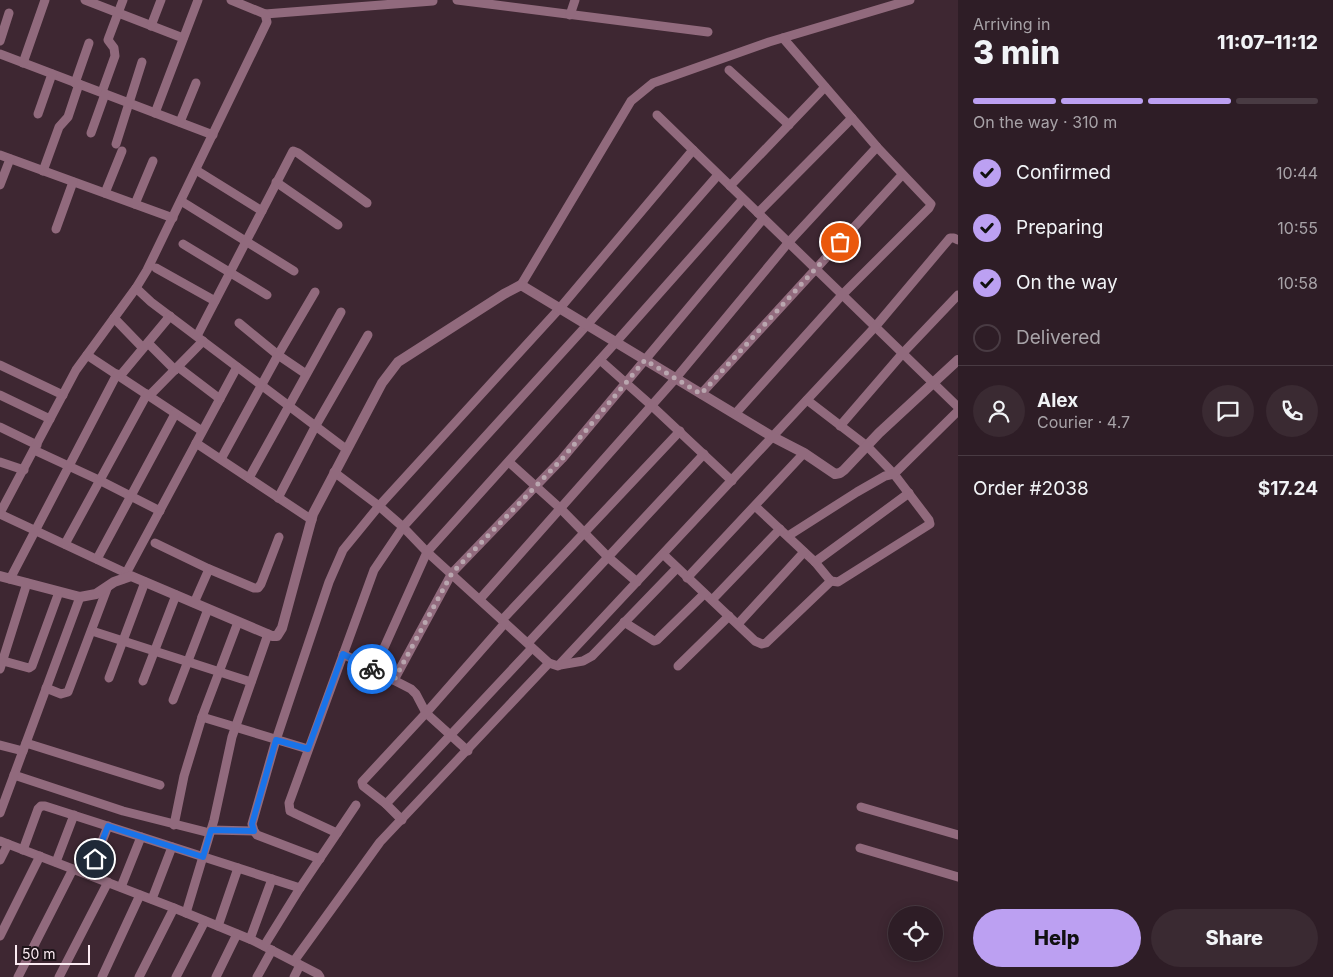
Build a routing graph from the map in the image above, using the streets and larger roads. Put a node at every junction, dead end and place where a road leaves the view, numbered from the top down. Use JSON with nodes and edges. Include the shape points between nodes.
{"nodes":[{"id":1,"x":45,"y":0,"type":"edge"},
{"id":2,"x":84,"y":0,"type":"edge"},
{"id":3,"x":123,"y":0,"type":"edge"},
{"id":4,"x":161,"y":0,"type":"edge"},
{"id":5,"x":198,"y":0,"type":"edge"},
{"id":6,"x":231,"y":0,"type":"edge"},
{"id":7,"x":457,"y":0,"type":"edge"},
{"id":8,"x":575,"y":0,"type":"edge"},
{"id":9,"x":910,"y":0,"type":"edge"},
{"id":10,"x":433,"y":1,"type":"edge"},
{"id":11,"x":366,"y":3,"type":"edge"},
{"id":12,"x":496,"y":3,"type":"edge"},
{"id":13,"x":9,"y":13,"type":"dead end"},
{"id":14,"x":118,"y":13,"type":"junction"},
{"id":15,"x":264,"y":14,"type":"junction"},
{"id":16,"x":570,"y":15,"type":"junction"},
{"id":17,"x":150,"y":26,"type":"junction"},
{"id":18,"x":708,"y":32,"type":"dead end"},
{"id":19,"x":183,"y":38,"type":"junction"},
{"id":20,"x":783,"y":38,"type":"junction"},
{"id":21,"x":0,"y":41,"type":"edge"},
{"id":22,"x":90,"y":43,"type":"dead end"},
{"id":23,"x":0,"y":54,"type":"edge"},
{"id":24,"x":142,"y":62,"type":"dead end"},
{"id":25,"x":23,"y":63,"type":"junction"},
{"id":26,"x":729,"y":70,"type":"dead end"},
{"id":27,"x":52,"y":74,"type":"junction"},
{"id":28,"x":77,"y":83,"type":"junction"},
{"id":29,"x":196,"y":83,"type":"dead end"},
{"id":30,"x":825,"y":87,"type":"junction"},
{"id":31,"x":103,"y":93,"type":"junction"},
{"id":32,"x":130,"y":103,"type":"junction"},
{"id":33,"x":155,"y":113,"type":"junction"},
{"id":34,"x":38,"y":114,"type":"dead end"},
{"id":35,"x":657,"y":115,"type":"dead end"},
{"id":36,"x":852,"y":118,"type":"junction"},
{"id":37,"x":180,"y":122,"type":"junction"},
{"id":38,"x":788,"y":125,"type":"junction"},
{"id":39,"x":92,"y":133,"type":"dead end"},
{"id":40,"x":213,"y":135,"type":"junction"},
{"id":41,"x":877,"y":147,"type":"junction"},
{"id":42,"x":693,"y":150,"type":"junction"},
{"id":43,"x":0,"y":155,"type":"edge"},
{"id":44,"x":10,"y":159,"type":"junction"},
{"id":45,"x":153,"y":161,"type":"dead end"},
{"id":46,"x":196,"y":170,"type":"junction"},
{"id":47,"x":43,"y":171,"type":"junction"},
{"id":48,"x":718,"y":175,"type":"junction"},
{"id":49,"x":902,"y":175,"type":"junction"},
{"id":50,"x":73,"y":182,"type":"junction"},
{"id":51,"x":276,"y":182,"type":"junction"},
{"id":52,"x":0,"y":185,"type":"edge"},
{"id":53,"x":730,"y":186,"type":"junction"},
{"id":54,"x":105,"y":193,"type":"junction"},
{"id":55,"x":743,"y":199,"type":"junction"},
{"id":56,"x":181,"y":201,"type":"junction"},
{"id":57,"x":135,"y":204,"type":"junction"},
{"id":58,"x":367,"y":204,"type":"dead end"},
{"id":59,"x":262,"y":211,"type":"junction"},
{"id":60,"x":761,"y":216,"type":"junction"},
{"id":61,"x":173,"y":218,"type":"junction"},
{"id":62,"x":338,"y":225,"type":"dead end"},
{"id":63,"x":56,"y":229,"type":"dead end"},
{"id":64,"x":958,"y":240,"type":"edge"},
{"id":65,"x":246,"y":241,"type":"junction"},
{"id":66,"x":788,"y":243,"type":"junction"},
{"id":67,"x":183,"y":244,"type":"dead end"},
{"id":68,"x":156,"y":268,"type":"dead end"},
{"id":69,"x":815,"y":269,"type":"junction"},
{"id":70,"x":294,"y":271,"type":"dead end"},
{"id":71,"x":229,"y":274,"type":"junction"},
{"id":72,"x":521,"y":285,"type":"junction"},
{"id":73,"x":136,"y":288,"type":"junction"},
{"id":74,"x":315,"y":292,"type":"dead end"},
{"id":75,"x":266,"y":295,"type":"dead end"},
{"id":76,"x":842,"y":295,"type":"junction"},
{"id":77,"x":958,"y":295,"type":"edge"},
{"id":78,"x":215,"y":301,"type":"junction"},
{"id":79,"x":560,"y":308,"type":"junction"},
{"id":80,"x":341,"y":312,"type":"dead end"},
{"id":81,"x":170,"y":316,"type":"junction"},
{"id":82,"x":114,"y":318,"type":"junction"},
{"id":83,"x":239,"y":323,"type":"dead end"},
{"id":84,"x":587,"y":325,"type":"junction"},
{"id":85,"x":875,"y":327,"type":"junction"},
{"id":86,"x":368,"y":335,"type":"dead end"},
{"id":87,"x":200,"y":339,"type":"junction"},
{"id":88,"x":616,"y":342,"type":"junction"},
{"id":89,"x":146,"y":345,"type":"junction"},
{"id":90,"x":87,"y":354,"type":"junction"},
{"id":91,"x":902,"y":354,"type":"junction"},
{"id":92,"x":278,"y":355,"type":"junction"},
{"id":93,"x":600,"y":360,"type":"junction"},
{"id":94,"x":645,"y":360,"type":"junction"},
{"id":95,"x":958,"y":360,"type":"edge"},
{"id":96,"x":0,"y":365,"type":"edge"},
{"id":97,"x":236,"y":367,"type":"junction"},
{"id":98,"x":176,"y":368,"type":"junction"},
{"id":99,"x":306,"y":374,"type":"junction"},
{"id":100,"x":118,"y":375,"type":"junction"},
{"id":101,"x":676,"y":378,"type":"junction"},
{"id":102,"x":625,"y":383,"type":"junction"},
{"id":103,"x":933,"y":384,"type":"junction"},
{"id":104,"x":260,"y":386,"type":"junction"},
{"id":105,"x":701,"y":394,"type":"junction"},
{"id":106,"x":0,"y":395,"type":"edge"},
{"id":107,"x":63,"y":395,"type":"junction"},
{"id":108,"x":148,"y":395,"type":"junction"},
{"id":109,"x":220,"y":399,"type":"junction"},
{"id":110,"x":808,"y":400,"type":"junction"},
{"id":111,"x":652,"y":406,"type":"junction"},
{"id":112,"x":288,"y":407,"type":"junction"},
{"id":113,"x":958,"y":409,"type":"edge"},
{"id":114,"x":176,"y":414,"type":"junction"},
{"id":115,"x":735,"y":414,"type":"junction"},
{"id":116,"x":50,"y":419,"type":"junction"},
{"id":117,"x":840,"y":426,"type":"junction"},
{"id":118,"x":0,"y":427,"type":"edge"},
{"id":119,"x":315,"y":427,"type":"junction"},
{"id":120,"x":202,"y":431,"type":"junction"},
{"id":121,"x":680,"y":432,"type":"junction"},
{"id":122,"x":773,"y":437,"type":"junction"},
{"id":123,"x":196,"y":443,"type":"junction"},
{"id":124,"x":867,"y":446,"type":"junction"},
{"id":125,"x":35,"y":448,"type":"junction"},
{"id":126,"x":346,"y":449,"type":"junction"},
{"id":127,"x":804,"y":453,"type":"junction"},
{"id":128,"x":704,"y":454,"type":"junction"},
{"id":129,"x":221,"y":459,"type":"junction"},
{"id":130,"x":0,"y":462,"type":"edge"},
{"id":131,"x":509,"y":462,"type":"junction"},
{"id":132,"x":68,"y":467,"type":"junction"},
{"id":133,"x":24,"y":470,"type":"junction"},
{"id":134,"x":334,"y":472,"type":"junction"},
{"id":135,"x":894,"y":474,"type":"junction"},
{"id":136,"x":249,"y":478,"type":"junction"},
{"id":137,"x":101,"y":480,"type":"junction"},
{"id":138,"x":732,"y":481,"type":"junction"},
{"id":139,"x":536,"y":486,"type":"junction"},
{"id":140,"x":909,"y":493,"type":"junction"},
{"id":141,"x":131,"y":496,"type":"junction"},
{"id":142,"x":4,"y":498,"type":"edge"},
{"id":143,"x":278,"y":498,"type":"junction"},
{"id":144,"x":379,"y":506,"type":"junction"},
{"id":145,"x":755,"y":506,"type":"junction"},
{"id":146,"x":561,"y":509,"type":"junction"},
{"id":147,"x":160,"y":511,"type":"junction"},
{"id":148,"x":0,"y":514,"type":"edge"},
{"id":149,"x":312,"y":520,"type":"junction"},
{"id":150,"x":403,"y":527,"type":"junction"},
{"id":151,"x":780,"y":529,"type":"junction"},
{"id":152,"x":35,"y":530,"type":"junction"},
{"id":153,"x":584,"y":533,"type":"junction"},
{"id":154,"x":788,"y":536,"type":"junction"},
{"id":155,"x":279,"y":537,"type":"dead end"},
{"id":156,"x":156,"y":543,"type":"dead end"},
{"id":157,"x":65,"y":544,"type":"junction"},
{"id":158,"x":428,"y":552,"type":"junction"},
{"id":159,"x":804,"y":552,"type":"junction"},
{"id":160,"x":664,"y":554,"type":"junction"},
{"id":161,"x":608,"y":557,"type":"junction"},
{"id":162,"x":97,"y":559,"type":"junction"},
{"id":163,"x":815,"y":562,"type":"junction"},
{"id":164,"x":677,"y":568,"type":"junction"},
{"id":165,"x":209,"y":569,"type":"junction"},
{"id":166,"x":452,"y":573,"type":"junction"},
{"id":167,"x":125,"y":576,"type":"junction"},
{"id":168,"x":5,"y":578,"type":"edge"},
{"id":169,"x":687,"y":578,"type":"junction"},
{"id":170,"x":831,"y":581,"type":"junction"},
{"id":171,"x":145,"y":582,"type":"junction"},
{"id":172,"x":638,"y":582,"type":"junction"},
{"id":173,"x":27,"y":584,"type":"junction"},
{"id":174,"x":108,"y":586,"type":"junction"},
{"id":175,"x":59,"y":592,"type":"junction"},
{"id":176,"x":704,"y":594,"type":"junction"},
{"id":177,"x":176,"y":595,"type":"junction"},
{"id":178,"x":80,"y":597,"type":"junction"},
{"id":179,"x":480,"y":599,"type":"junction"},
{"id":180,"x":712,"y":600,"type":"junction"},
{"id":181,"x":194,"y":603,"type":"junction"},
{"id":182,"x":208,"y":609,"type":"junction"},
{"id":183,"x":729,"y":616,"type":"junction"},
{"id":184,"x":504,"y":621,"type":"junction"},
{"id":185,"x":238,"y":622,"type":"junction"},
{"id":186,"x":624,"y":622,"type":"junction"},
{"id":187,"x":738,"y":624,"type":"junction"},
{"id":188,"x":92,"y":631,"type":"junction"},
{"id":189,"x":268,"y":634,"type":"junction"},
{"id":190,"x":124,"y":641,"type":"junction"},
{"id":191,"x":530,"y":646,"type":"junction"},
{"id":192,"x":154,"y":650,"type":"junction"},
{"id":193,"x":343,"y":654,"type":"junction"},
{"id":194,"x":188,"y":661,"type":"junction"},
{"id":195,"x":1,"y":663,"type":"edge"},
{"id":196,"x":549,"y":663,"type":"junction"},
{"id":197,"x":560,"y":665,"type":"junction"},
{"id":198,"x":678,"y":666,"type":"dead end"},
{"id":199,"x":374,"y":670,"type":"junction"},
{"id":200,"x":218,"y":671,"type":"junction"},
{"id":201,"x":110,"y":678,"type":"dead end"},
{"id":202,"x":394,"y":680,"type":"junction"},
{"id":203,"x":143,"y":681,"type":"dead end"},
{"id":204,"x":251,"y":682,"type":"junction"},
{"id":205,"x":46,"y":688,"type":"junction"},
{"id":206,"x":173,"y":700,"type":"dead end"},
{"id":207,"x":426,"y":713,"type":"junction"},
{"id":208,"x":202,"y":717,"type":"junction"},
{"id":209,"x":235,"y":728,"type":"junction"},
{"id":210,"x":450,"y":734,"type":"junction"},
{"id":211,"x":276,"y":740,"type":"junction"},
{"id":212,"x":0,"y":745,"type":"edge"},
{"id":213,"x":24,"y":747,"type":"junction"},
{"id":214,"x":308,"y":749,"type":"junction"},
{"id":215,"x":468,"y":751,"type":"junction"},
{"id":216,"x":14,"y":775,"type":"junction"},
{"id":217,"x":160,"y":785,"type":"dead end"},
{"id":218,"x":386,"y":804,"type":"junction"},
{"id":219,"x":356,"y":805,"type":"dead end"},
{"id":220,"x":861,"y":807,"type":"dead end"},
{"id":221,"x":0,"y":813,"type":"edge"},
{"id":222,"x":74,"y":815,"type":"junction"},
{"id":223,"x":402,"y":820,"type":"junction"},
{"id":224,"x":174,"y":824,"type":"junction"},
{"id":225,"x":108,"y":826,"type":"junction"},
{"id":226,"x":254,"y":831,"type":"junction"},
{"id":227,"x":211,"y":832,"type":"junction"},
{"id":228,"x":337,"y":833,"type":"junction"},
{"id":229,"x":958,"y":835,"type":"edge"},
{"id":230,"x":141,"y":837,"type":"junction"},
{"id":231,"x":4,"y":843,"type":"edge"},
{"id":232,"x":172,"y":847,"type":"junction"},
{"id":233,"x":860,"y":848,"type":"dead end"},
{"id":234,"x":23,"y":850,"type":"junction"},
{"id":235,"x":40,"y":856,"type":"junction"},
{"id":236,"x":203,"y":857,"type":"junction"},
{"id":237,"x":320,"y":859,"type":"junction"},
{"id":238,"x":0,"y":860,"type":"edge"},
{"id":239,"x":56,"y":862,"type":"junction"},
{"id":240,"x":238,"y":868,"type":"junction"},
{"id":241,"x":73,"y":869,"type":"junction"},
{"id":242,"x":88,"y":875,"type":"junction"},
{"id":243,"x":958,"y":877,"type":"edge"},
{"id":244,"x":272,"y":879,"type":"junction"},
{"id":245,"x":108,"y":882,"type":"junction"},
{"id":246,"x":121,"y":887,"type":"junction"},
{"id":247,"x":300,"y":888,"type":"junction"},
{"id":248,"x":140,"y":895,"type":"junction"},
{"id":249,"x":152,"y":899,"type":"junction"},
{"id":250,"x":174,"y":908,"type":"junction"},
{"id":251,"x":186,"y":913,"type":"junction"},
{"id":252,"x":205,"y":921,"type":"junction"},
{"id":253,"x":218,"y":926,"type":"junction"},
{"id":254,"x":237,"y":934,"type":"junction"},
{"id":255,"x":0,"y":936,"type":"edge"},
{"id":256,"x":250,"y":939,"type":"junction"},
{"id":257,"x":268,"y":948,"type":"junction"},
{"id":258,"x":297,"y":963,"type":"junction"},
{"id":259,"x":18,"y":977,"type":"edge"},
{"id":260,"x":59,"y":977,"type":"edge"},
{"id":261,"x":102,"y":977,"type":"edge"},
{"id":262,"x":139,"y":977,"type":"edge"},
{"id":263,"x":176,"y":977,"type":"edge"},
{"id":264,"x":216,"y":977,"type":"edge"},
{"id":265,"x":257,"y":977,"type":"edge"},
{"id":266,"x":294,"y":977,"type":"edge"},
{"id":267,"x":320,"y":977,"type":"edge"}],
"edges":[{"from":1,"to":25,"type":"street"},
{"from":2,"to":14,"type":"street"},
{"from":3,"to":14,"type":"street"},
{"from":4,"to":17,"type":"street"},
{"from":5,"to":19,"type":"street"},
{"from":6,"to":15,"type":"street"},
{"from":7,"to":12,"type":"street"},
{"from":8,"to":16,"type":"street"},
{"from":9,"to":20,"type":"street"},
{"from":10,"to":11,"type":"street"},
{"from":11,"to":15,"type":"street"},
{"from":12,"to":16,"type":"street"},
{"from":13,"to":21,"type":"street"},
{"from":14,"to":17,"type":"street"},
{"from":14,"to":31,"type":"street","via":[[108,40],[115,56]]},
{"from":15,"to":40,"type":"street","via":[[267,22]]},
{"from":16,"to":18,"type":"street"},
{"from":17,"to":19,"type":"street"},
{"from":19,"to":33,"type":"street"},
{"from":20,"to":30,"type":"street"},
{"from":20,"to":72,"type":"street","via":[[653,83],[631,100]]},
{"from":22,"to":28,"type":"street"},
{"from":23,"to":25,"type":"street"},
{"from":24,"to":32,"type":"street"},
{"from":25,"to":27,"type":"street"},
{"from":26,"to":38,"type":"street"},
{"from":27,"to":28,"type":"street"},
{"from":27,"to":34,"type":"street"},
{"from":28,"to":31,"type":"street"},
{"from":28,"to":47,"type":"street","via":[[68,117],[59,126]]},
{"from":29,"to":37,"type":"street"},
{"from":30,"to":36,"type":"street"},
{"from":30,"to":38,"type":"street"},
{"from":31,"to":32,"type":"street"},
{"from":31,"to":39,"type":"street"},
{"from":32,"to":33,"type":"street"},
{"from":32,"to":54,"type":"street"},
{"from":33,"to":37,"type":"street"},
{"from":35,"to":42,"type":"street"},
{"from":36,"to":41,"type":"street"},
{"from":36,"to":60,"type":"street"},
{"from":37,"to":40,"type":"street"},
{"from":38,"to":53,"type":"street"},
{"from":40,"to":46,"type":"street"},
{"from":41,"to":49,"type":"street"},
{"from":41,"to":66,"type":"street"},
{"from":42,"to":48,"type":"street"},
{"from":42,"to":79,"type":"street"},
{"from":43,"to":44,"type":"street"},
{"from":44,"to":47,"type":"street"},
{"from":44,"to":52,"type":"street"},
{"from":45,"to":57,"type":"street"},
{"from":46,"to":56,"type":"street"},
{"from":46,"to":59,"type":"street"},
{"from":47,"to":50,"type":"street"},
{"from":48,"to":53,"type":"street"},
{"from":48,"to":84,"type":"street"},
{"from":49,"to":69,"type":"street"},
{"from":49,"to":76,"type":"street","via":[[930,201],[930,206]]},
{"from":50,"to":54,"type":"street"},
{"from":50,"to":63,"type":"street"},
{"from":51,"to":58,"type":"street","via":[[295,151]]},
{"from":51,"to":59,"type":"street"},
{"from":51,"to":62,"type":"street"},
{"from":53,"to":55,"type":"street"},
{"from":54,"to":57,"type":"street"},
{"from":55,"to":60,"type":"street"},
{"from":55,"to":88,"type":"street"},
{"from":56,"to":61,"type":"street"},
{"from":56,"to":65,"type":"street"},
{"from":57,"to":61,"type":"street"},
{"from":59,"to":65,"type":"street"},
{"from":60,"to":66,"type":"street"},
{"from":60,"to":94,"type":"street"},
{"from":61,"to":73,"type":"street"},
{"from":64,"to":85,"type":"street","via":[[950,238]]},
{"from":65,"to":70,"type":"street"},
{"from":65,"to":71,"type":"street"},
{"from":66,"to":69,"type":"street"},
{"from":66,"to":101,"type":"street"},
{"from":67,"to":71,"type":"street"},
{"from":68,"to":78,"type":"street"},
{"from":69,"to":76,"type":"street"},
{"from":69,"to":105,"type":"street"},
{"from":71,"to":75,"type":"street"},
{"from":71,"to":78,"type":"street"},
{"from":72,"to":79,"type":"street"},
{"from":72,"to":126,"type":"street","via":[[398,362],[382,383]]},
{"from":73,"to":81,"type":"street"},
{"from":73,"to":82,"type":"street"},
{"from":74,"to":92,"type":"street"},
{"from":76,"to":85,"type":"street"},
{"from":76,"to":115,"type":"street"},
{"from":77,"to":91,"type":"street"},
{"from":78,"to":87,"type":"street"},
{"from":79,"to":84,"type":"street"},
{"from":79,"to":144,"type":"street"},
{"from":80,"to":99,"type":"street"},
{"from":81,"to":87,"type":"street"},
{"from":81,"to":89,"type":"street"},
{"from":82,"to":89,"type":"street"},
{"from":82,"to":90,"type":"street"},
{"from":83,"to":92,"type":"street"},
{"from":84,"to":88,"type":"street"},
{"from":84,"to":150,"type":"street"},
{"from":85,"to":91,"type":"street"},
{"from":85,"to":110,"type":"street"},
{"from":86,"to":119,"type":"street"},
{"from":87,"to":97,"type":"street"},
{"from":87,"to":98,"type":"street"},
{"from":88,"to":93,"type":"street"},
{"from":88,"to":94,"type":"street"},
{"from":89,"to":98,"type":"street"},
{"from":89,"to":100,"type":"street"},
{"from":90,"to":100,"type":"street"},
{"from":90,"to":107,"type":"street"},
{"from":91,"to":103,"type":"street"},
{"from":91,"to":117,"type":"street"},
{"from":92,"to":99,"type":"street"},
{"from":92,"to":104,"type":"street"},
{"from":93,"to":102,"type":"street"},
{"from":93,"to":131,"type":"street"},
{"from":94,"to":101,"type":"street"},
{"from":94,"to":102,"type":"street"},
{"from":95,"to":103,"type":"street"},
{"from":96,"to":107,"type":"street"},
{"from":97,"to":104,"type":"street"},
{"from":97,"to":109,"type":"street"},
{"from":98,"to":108,"type":"street"},
{"from":98,"to":109,"type":"street"},
{"from":99,"to":112,"type":"street"},
{"from":100,"to":108,"type":"street"},
{"from":100,"to":132,"type":"street"},
{"from":101,"to":105,"type":"street"},
{"from":101,"to":111,"type":"street"},
{"from":102,"to":111,"type":"street"},
{"from":102,"to":139,"type":"street"},
{"from":103,"to":113,"type":"street"},
{"from":103,"to":124,"type":"street"},
{"from":104,"to":112,"type":"street"},
{"from":104,"to":129,"type":"street"},
{"from":105,"to":115,"type":"street"},
{"from":106,"to":116,"type":"street"},
{"from":107,"to":116,"type":"street"},
{"from":108,"to":114,"type":"street"},
{"from":108,"to":137,"type":"street"},
{"from":109,"to":120,"type":"street"},
{"from":110,"to":117,"type":"street"},
{"from":110,"to":122,"type":"street"},
{"from":111,"to":121,"type":"street"},
{"from":111,"to":146,"type":"street"},
{"from":112,"to":119,"type":"street"},
{"from":112,"to":136,"type":"street"},
{"from":113,"to":135,"type":"street"},
{"from":114,"to":120,"type":"street"},
{"from":114,"to":141,"type":"street"},
{"from":115,"to":122,"type":"street"},
{"from":116,"to":125,"type":"street"},
{"from":117,"to":124,"type":"street"},
{"from":118,"to":125,"type":"street"},
{"from":119,"to":126,"type":"street"},
{"from":119,"to":143,"type":"street"},
{"from":120,"to":123,"type":"street"},
{"from":121,"to":128,"type":"street"},
{"from":121,"to":153,"type":"street"},
{"from":122,"to":127,"type":"street"},
{"from":122,"to":138,"type":"street"},
{"from":123,"to":129,"type":"street"},
{"from":123,"to":147,"type":"street"},
{"from":124,"to":127,"type":"street","via":[[840,473],[835,474]]},
{"from":124,"to":135,"type":"street"},
{"from":125,"to":132,"type":"street"},
{"from":125,"to":133,"type":"street"},
{"from":126,"to":134,"type":"street"},
{"from":127,"to":145,"type":"street"},
{"from":128,"to":138,"type":"street"},
{"from":128,"to":161,"type":"street"},
{"from":129,"to":136,"type":"street"},
{"from":130,"to":133,"type":"street"},
{"from":131,"to":139,"type":"street"},
{"from":131,"to":158,"type":"street"},
{"from":132,"to":137,"type":"street"},
{"from":132,"to":152,"type":"street"},
{"from":133,"to":142,"type":"street"},
{"from":134,"to":144,"type":"street"},
{"from":134,"to":149,"type":"street"},
{"from":135,"to":140,"type":"street"},
{"from":135,"to":154,"type":"street","via":[[857,492]]},
{"from":136,"to":143,"type":"street"},
{"from":137,"to":141,"type":"street"},
{"from":137,"to":157,"type":"street"},
{"from":138,"to":160,"type":"street"},
{"from":139,"to":146,"type":"street"},
{"from":139,"to":166,"type":"street"},
{"from":140,"to":163,"type":"street"},
{"from":140,"to":170,"type":"street","via":[[929,520],[928,526],[838,582]]},
{"from":141,"to":147,"type":"street"},
{"from":141,"to":162,"type":"street"},
{"from":142,"to":148,"type":"street"},
{"from":143,"to":149,"type":"street"},
{"from":144,"to":150,"type":"street"},
{"from":144,"to":211,"type":"street","via":[[343,550]]},
{"from":145,"to":151,"type":"street"},
{"from":145,"to":169,"type":"street"},
{"from":146,"to":153,"type":"street"},
{"from":146,"to":179,"type":"street"},
{"from":147,"to":167,"type":"street"},
{"from":148,"to":152,"type":"street"},
{"from":149,"to":189,"type":"street","via":[[281,633],[277,636]]},
{"from":150,"to":158,"type":"street"},
{"from":150,"to":193,"type":"street","via":[[374,570]]},
{"from":151,"to":154,"type":"street"},
{"from":151,"to":180,"type":"street"},
{"from":152,"to":157,"type":"street"},
{"from":152,"to":168,"type":"street"},
{"from":153,"to":161,"type":"street"},
{"from":153,"to":184,"type":"street"},
{"from":154,"to":159,"type":"street"},
{"from":155,"to":165,"type":"street","via":[[258,588]]},
{"from":156,"to":165,"type":"street"},
{"from":157,"to":162,"type":"street"},
{"from":158,"to":166,"type":"street"},
{"from":158,"to":199,"type":"street"},
{"from":159,"to":163,"type":"street"},
{"from":159,"to":187,"type":"street"},
{"from":160,"to":164,"type":"street"},
{"from":160,"to":172,"type":"street"},
{"from":161,"to":172,"type":"street"},
{"from":161,"to":191,"type":"street"},
{"from":162,"to":167,"type":"street"},
{"from":163,"to":170,"type":"street"},
{"from":164,"to":169,"type":"street"},
{"from":164,"to":186,"type":"street"},
{"from":165,"to":181,"type":"street"},
{"from":166,"to":179,"type":"street"},
{"from":166,"to":202,"type":"street"},
{"from":167,"to":171,"type":"street"},
{"from":167,"to":174,"type":"street"},
{"from":168,"to":173,"type":"street"},
{"from":169,"to":176,"type":"street"},
{"from":170,"to":187,"type":"street","via":[[766,643],[755,641]]},
{"from":171,"to":177,"type":"street"},
{"from":171,"to":190,"type":"street"},
{"from":172,"to":197,"type":"street"},
{"from":173,"to":175,"type":"street"},
{"from":173,"to":195,"type":"street"},
{"from":174,"to":178,"type":"street","via":[[96,594]]},
{"from":174,"to":188,"type":"street"},
{"from":175,"to":178,"type":"street"},
{"from":175,"to":195,"type":"street","via":[[32,666]]},
{"from":176,"to":180,"type":"street"},
{"from":176,"to":186,"type":"street","via":[[657,640],[652,641]]},
{"from":177,"to":181,"type":"street"},
{"from":177,"to":192,"type":"street"},
{"from":178,"to":205,"type":"street"},
{"from":179,"to":184,"type":"street"},
{"from":180,"to":183,"type":"street"},
{"from":181,"to":182,"type":"street"},
{"from":182,"to":185,"type":"street"},
{"from":182,"to":194,"type":"street"},
{"from":183,"to":187,"type":"street"},
{"from":183,"to":198,"type":"street"},
{"from":184,"to":191,"type":"street"},
{"from":184,"to":207,"type":"street"},
{"from":185,"to":189,"type":"street"},
{"from":185,"to":200,"type":"street"},
{"from":186,"to":197,"type":"street","via":[[588,659]]},
{"from":188,"to":190,"type":"street"},
{"from":188,"to":205,"type":"street","via":[[68,692],[61,694]]},
{"from":189,"to":204,"type":"street"},
{"from":190,"to":192,"type":"street"},
{"from":190,"to":201,"type":"street"},
{"from":191,"to":196,"type":"street"},
{"from":191,"to":210,"type":"street"},
{"from":192,"to":194,"type":"street"},
{"from":192,"to":203,"type":"street"},
{"from":193,"to":199,"type":"street"},
{"from":193,"to":214,"type":"street"},
{"from":194,"to":200,"type":"street"},
{"from":194,"to":206,"type":"street"},
{"from":196,"to":197,"type":"street"},
{"from":196,"to":215,"type":"street"},
{"from":199,"to":202,"type":"street"},
{"from":200,"to":204,"type":"street"},
{"from":200,"to":208,"type":"street"},
{"from":202,"to":207,"type":"street","via":[[414,692]]},
{"from":204,"to":209,"type":"street"},
{"from":205,"to":213,"type":"street"},
{"from":207,"to":210,"type":"street"},
{"from":207,"to":218,"type":"street","via":[[362,782]]},
{"from":208,"to":209,"type":"street"},
{"from":208,"to":224,"type":"street"},
{"from":209,"to":211,"type":"street"},
{"from":209,"to":227,"type":"street"},
{"from":210,"to":215,"type":"street"},
{"from":210,"to":218,"type":"street"},
{"from":211,"to":214,"type":"street"},
{"from":211,"to":226,"type":"street","via":[[252,824]]},
{"from":212,"to":213,"type":"street"},
{"from":213,"to":216,"type":"street"},
{"from":213,"to":217,"type":"street"},
{"from":214,"to":228,"type":"street","via":[[289,808]]},
{"from":215,"to":223,"type":"street"},
{"from":216,"to":221,"type":"street"},
{"from":216,"to":224,"type":"street","via":[[123,811]]},
{"from":218,"to":223,"type":"street"},
{"from":219,"to":228,"type":"street"},
{"from":220,"to":229,"type":"street"},
{"from":222,"to":225,"type":"street"},
{"from":222,"to":234,"type":"street","via":[[41,806]]},
{"from":222,"to":239,"type":"street"},
{"from":223,"to":258,"type":"street","via":[[380,842]]},
{"from":224,"to":227,"type":"street"},
{"from":225,"to":230,"type":"street"},
{"from":225,"to":242,"type":"street"},
{"from":226,"to":227,"type":"street"},
{"from":226,"to":237,"type":"street","via":[[257,835]]},
{"from":227,"to":236,"type":"street"},
{"from":228,"to":237,"type":"street"},
{"from":230,"to":232,"type":"street"},
{"from":230,"to":246,"type":"street"},
{"from":231,"to":234,"type":"street"},
{"from":231,"to":238,"type":"street"},
{"from":232,"to":236,"type":"street"},
{"from":232,"to":249,"type":"street"},
{"from":233,"to":243,"type":"street"},
{"from":234,"to":235,"type":"street"},
{"from":235,"to":239,"type":"street"},
{"from":235,"to":255,"type":"street"},
{"from":236,"to":240,"type":"street"},
{"from":236,"to":251,"type":"street"},
{"from":237,"to":247,"type":"street"},
{"from":239,"to":241,"type":"street"},
{"from":240,"to":244,"type":"street"},
{"from":240,"to":253,"type":"street"},
{"from":241,"to":242,"type":"street"},
{"from":241,"to":259,"type":"street"},
{"from":242,"to":245,"type":"street"},
{"from":244,"to":247,"type":"street"},
{"from":244,"to":256,"type":"street"},
{"from":245,"to":246,"type":"street"},
{"from":245,"to":260,"type":"street"},
{"from":246,"to":248,"type":"street"},
{"from":247,"to":257,"type":"street"},
{"from":248,"to":249,"type":"street"},
{"from":248,"to":261,"type":"street"},
{"from":249,"to":250,"type":"street"},
{"from":250,"to":251,"type":"street"},
{"from":250,"to":262,"type":"street"},
{"from":251,"to":252,"type":"street"},
{"from":252,"to":253,"type":"street"},
{"from":252,"to":263,"type":"street"},
{"from":253,"to":254,"type":"street"},
{"from":254,"to":256,"type":"street"},
{"from":254,"to":264,"type":"street"},
{"from":256,"to":257,"type":"street"},
{"from":257,"to":258,"type":"street"},
{"from":257,"to":265,"type":"street"},
{"from":258,"to":266,"type":"street"},
{"from":258,"to":267,"type":"street"}]}
